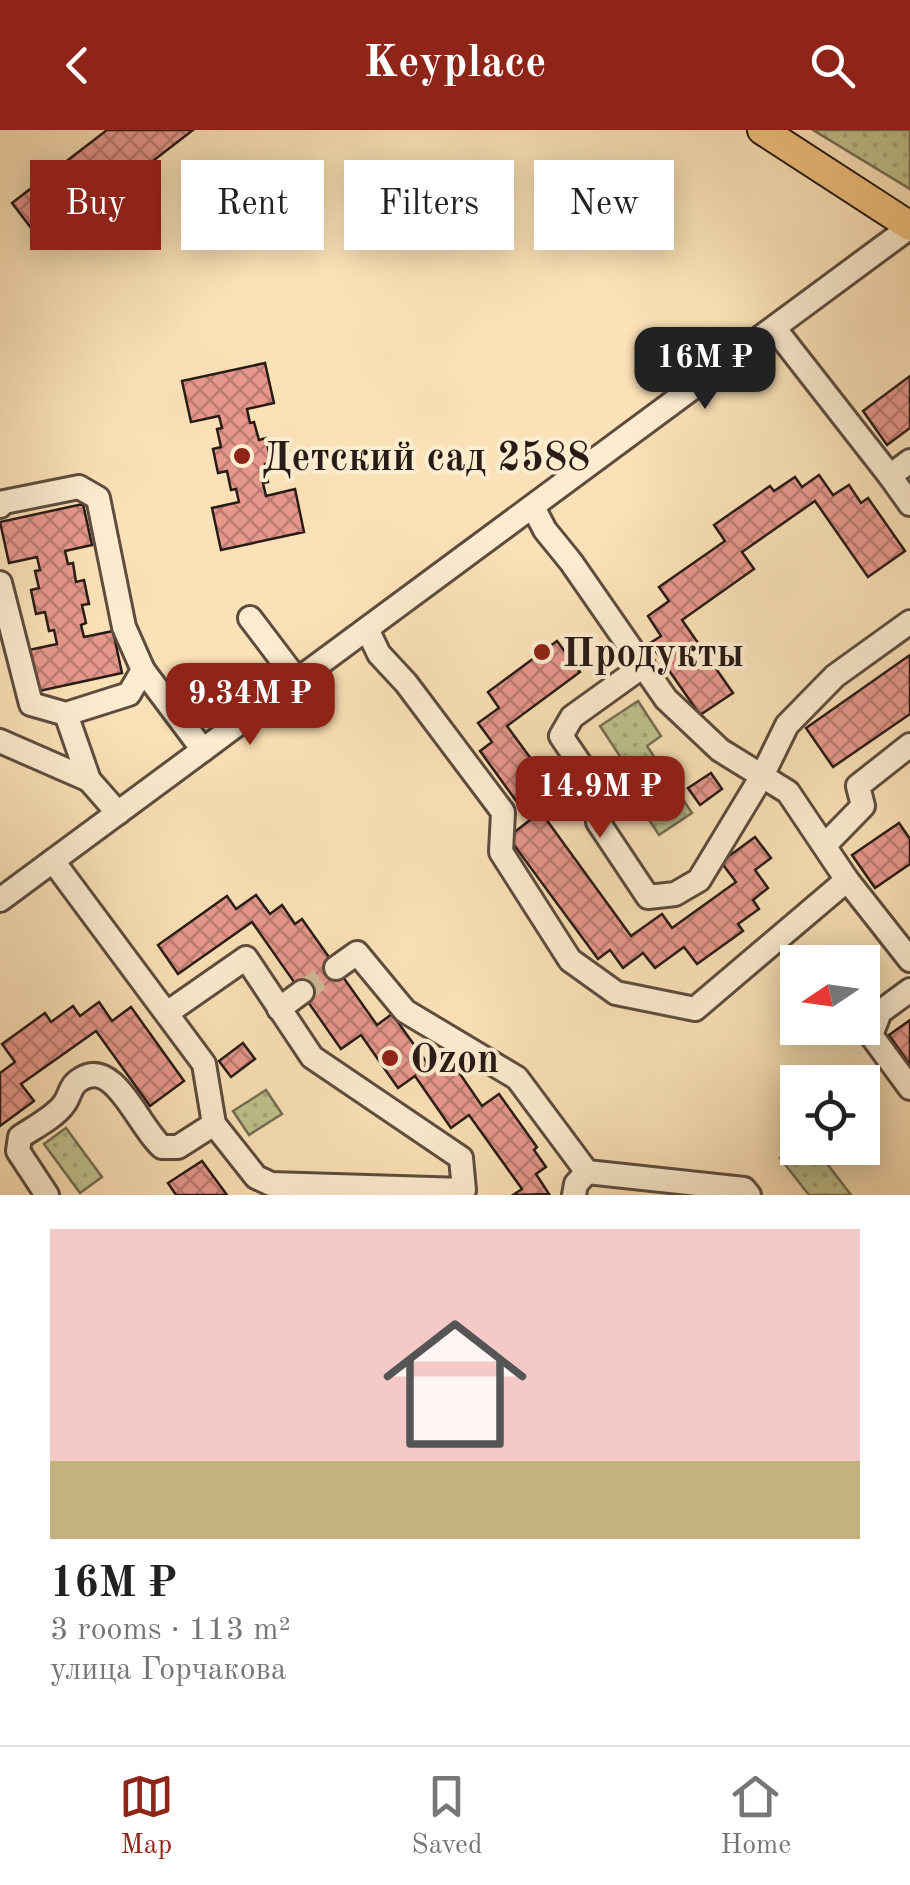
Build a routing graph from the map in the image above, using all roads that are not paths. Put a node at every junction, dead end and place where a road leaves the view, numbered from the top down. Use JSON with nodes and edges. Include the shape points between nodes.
{"nodes":[{"id":1,"x":762,"y":130,"type":"edge"},
{"id":2,"x":910,"y":227,"type":"edge"},
{"id":3,"x":775,"y":329,"type":"junction"},
{"id":4,"x":910,"y":461,"type":"edge"},
{"id":5,"x":890,"y":476,"type":"junction"},
{"id":6,"x":910,"y":504,"type":"edge"},
{"id":7,"x":0,"y":506,"type":"edge"},
{"id":8,"x":532,"y":506,"type":"junction"},
{"id":9,"x":0,"y":583,"type":"edge"},
{"id":10,"x":250,"y":618,"type":"dead end"},
{"id":11,"x":910,"y":622,"type":"edge"},
{"id":12,"x":367,"y":629,"type":"junction"},
{"id":13,"x":643,"y":666,"type":"junction"},
{"id":14,"x":142,"y":670,"type":"junction"},
{"id":15,"x":297,"y":680,"type":"junction"},
{"id":16,"x":66,"y":714,"type":"junction"},
{"id":17,"x":0,"y":740,"type":"edge"},
{"id":18,"x":910,"y":745,"type":"edge"},
{"id":19,"x":203,"y":750,"type":"junction"},
{"id":20,"x":762,"y":776,"type":"junction"},
{"id":21,"x":90,"y":780,"type":"junction"},
{"id":22,"x":118,"y":813,"type":"junction"},
{"id":23,"x":825,"y":845,"type":"junction"},
{"id":24,"x":53,"y":861,"type":"junction"},
{"id":25,"x":847,"y":880,"type":"junction"},
{"id":26,"x":0,"y":900,"type":"edge"},
{"id":27,"x":910,"y":960,"type":"edge"},
{"id":28,"x":336,"y":968,"type":"tunnel mouth"},
{"id":29,"x":910,"y":990,"type":"edge"},
{"id":30,"x":302,"y":992,"type":"tunnel mouth"},
{"id":31,"x":280,"y":1008,"type":"junction"},
{"id":32,"x":167,"y":1013,"type":"junction"},
{"id":33,"x":910,"y":1088,"type":"edge"},
{"id":34,"x":214,"y":1124,"type":"junction"},
{"id":35,"x":587,"y":1172,"type":"junction"},
{"id":36,"x":464,"y":1192,"type":"edge"},
{"id":37,"x":47,"y":1195,"type":"edge"},
{"id":38,"x":574,"y":1195,"type":"edge"},
{"id":39,"x":748,"y":1195,"type":"edge"}],
"edges":[{"from":1,"to":2,"type":"main road"},
{"from":2,"to":3,"type":"street"},
{"from":3,"to":5,"type":"street"},
{"from":3,"to":8,"type":"street"},
{"from":4,"to":5,"type":"street"},
{"from":5,"to":6,"type":"street"},
{"from":7,"to":14,"type":"street","via":[[79,487],[98,498],[124,626]]},
{"from":8,"to":12,"type":"street"},
{"from":8,"to":13,"type":"street"},
{"from":9,"to":16,"type":"street","via":[[31,704]]},
{"from":10,"to":15,"type":"street"},
{"from":11,"to":20,"type":"street","via":[[835,676],[787,725]]},
{"from":12,"to":15,"type":"street"},
{"from":12,"to":25,"type":"street","via":[[379,654],[503,812],[501,852],[570,960],[616,993],[695,1010]]},
{"from":13,"to":20,"type":"street","via":[[666,699],[720,750]]},
{"from":13,"to":20,"type":"street","via":[[572,717],[561,736],[602,796],[598,822],[648,897],[675,894],[698,880]]},
{"from":14,"to":16,"type":"street","via":[[129,694]]},
{"from":14,"to":19,"type":"street"},
{"from":15,"to":19,"type":"street"},
{"from":16,"to":21,"type":"street"},
{"from":17,"to":21,"type":"street"},
{"from":18,"to":23,"type":"street","via":[[858,786],[863,806]]},
{"from":19,"to":22,"type":"street"},
{"from":20,"to":23,"type":"street","via":[[788,792]]},
{"from":21,"to":22,"type":"street"},
{"from":22,"to":24,"type":"street"},
{"from":23,"to":25,"type":"street"},
{"from":24,"to":26,"type":"street"},
{"from":24,"to":32,"type":"street"},
{"from":25,"to":27,"type":"street"},
{"from":28,"to":35,"type":"street","via":[[357,953],[405,1011],[517,1078]]},
{"from":29,"to":33,"type":"street","via":[[880,1012],[871,1035]]},
{"from":30,"to":31,"type":"street"},
{"from":31,"to":32,"type":"street","via":[[246,958]]},
{"from":31,"to":36,"type":"street","via":[[312,1057],[461,1158]]},
{"from":32,"to":34,"type":"street","via":[[204,1064]]},
{"from":34,"to":36,"type":"street","via":[[256,1177],[270,1184]]},
{"from":34,"to":37,"type":"street","via":[[178,1147],[162,1147],[112,1079],[83,1077],[65,1104],[20,1138],[18,1151]]},
{"from":35,"to":38,"type":"street"},
{"from":35,"to":39,"type":"street","via":[[744,1189]]}]}
